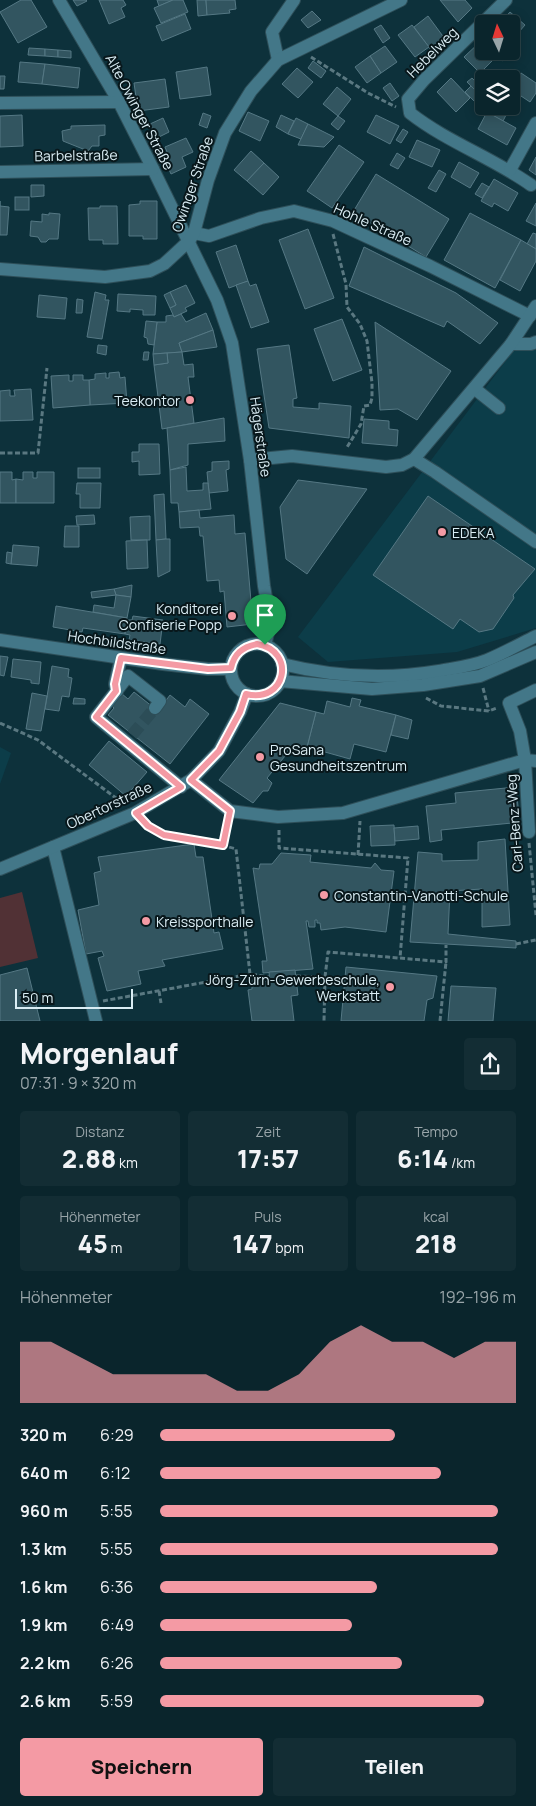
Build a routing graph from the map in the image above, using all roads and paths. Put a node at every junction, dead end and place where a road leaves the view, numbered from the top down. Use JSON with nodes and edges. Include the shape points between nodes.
{"nodes":[{"id":1,"x":60,"y":0,"type":"edge"},
{"id":2,"x":294,"y":0,"type":"edge"},
{"id":3,"x":401,"y":0,"type":"edge"},
{"id":4,"x":506,"y":0,"type":"edge"},
{"id":5,"x":301,"y":48,"type":"junction"},
{"id":6,"x":278,"y":60,"type":"junction"},
{"id":7,"x":119,"y":102,"type":"junction"},
{"id":8,"x":0,"y":103,"type":"edge"},
{"id":9,"x":410,"y":113,"type":"junction"},
{"id":10,"x":536,"y":123,"type":"edge"},
{"id":11,"x":153,"y":169,"type":"junction"},
{"id":12,"x":510,"y":170,"type":"junction"},
{"id":13,"x":0,"y":172,"type":"edge"},
{"id":14,"x":531,"y":185,"type":"dead end"},
{"id":15,"x":333,"y":221,"type":"junction"},
{"id":16,"x":192,"y":237,"type":"junction"},
{"id":17,"x":0,"y":269,"type":"edge"},
{"id":18,"x":533,"y":311,"type":"edge"},
{"id":19,"x":536,"y":342,"type":"edge"},
{"id":20,"x":512,"y":344,"type":"junction"},
{"id":21,"x":48,"y":368,"type":"dead end"},
{"id":22,"x":474,"y":389,"type":"junction"},
{"id":23,"x":499,"y":408,"type":"dead end"},
{"id":24,"x":0,"y":453,"type":"edge"},
{"id":25,"x":414,"y":459,"type":"junction"},
{"id":26,"x":250,"y":460,"type":"junction"},
{"id":27,"x":340,"y":462,"type":"junction"},
{"id":28,"x":536,"y":542,"type":"edge"},
{"id":29,"x":536,"y":636,"type":"edge"},
{"id":30,"x":0,"y":640,"type":"edge"},
{"id":31,"x":265,"y":645,"type":"junction"},
{"id":32,"x":536,"y":652,"type":"edge"},
{"id":33,"x":121,"y":658,"type":"junction"},
{"id":34,"x":282,"y":664,"type":"junction"},
{"id":35,"x":231,"y":668,"type":"junction"},
{"id":36,"x":480,"y":676,"type":"junction"},
{"id":37,"x":280,"y":681,"type":"junction"},
{"id":38,"x":423,"y":685,"type":"junction"},
{"id":39,"x":536,"y":690,"type":"edge"},
{"id":40,"x":116,"y":691,"type":"junction"},
{"id":41,"x":246,"y":694,"type":"junction"},
{"id":42,"x":509,"y":703,"type":"junction"},
{"id":43,"x":155,"y":708,"type":"dead end"},
{"id":44,"x":489,"y":711,"type":"junction"},
{"id":45,"x":0,"y":723,"type":"edge"},
{"id":46,"x":530,"y":760,"type":"edge"},
{"id":47,"x":186,"y":784,"type":"junction"},
{"id":48,"x":362,"y":808,"type":"junction"},
{"id":49,"x":230,"y":811,"type":"junction"},
{"id":50,"x":136,"y":813,"type":"junction"},
{"id":51,"x":278,"y":817,"type":"junction"},
{"id":52,"x":529,"y":832,"type":"joint"},
{"id":53,"x":223,"y":845,"type":"junction"},
{"id":54,"x":53,"y":847,"type":"junction"},
{"id":55,"x":358,"y":855,"type":"junction"},
{"id":56,"x":0,"y":869,"type":"edge"},
{"id":57,"x":536,"y":915,"type":"edge"},
{"id":58,"x":536,"y":940,"type":"edge"},
{"id":59,"x":516,"y":944,"type":"dead end"},
{"id":60,"x":446,"y":945,"type":"dead end"},
{"id":61,"x":400,"y":958,"type":"junction"},
{"id":62,"x":446,"y":962,"type":"junction"},
{"id":63,"x":250,"y":974,"type":"junction"},
{"id":64,"x":296,"y":976,"type":"dead end"},
{"id":65,"x":270,"y":977,"type":"dead end"},
{"id":66,"x":325,"y":977,"type":"junction"},
{"id":67,"x":159,"y":991,"type":"junction"},
{"id":68,"x":102,"y":1001,"type":"dead end"},
{"id":69,"x":161,"y":1003,"type":"dead end"},
{"id":70,"x":96,"y":1021,"type":"edge"},
{"id":71,"x":324,"y":1021,"type":"edge"},
{"id":72,"x":440,"y":1021,"type":"edge"}],
"edges":[{"from":1,"to":7,"type":"street","name":"Alte Owinger Straße"},
{"from":2,"to":6,"type":"street","via":[[272,32]]},
{"from":3,"to":5,"type":"street","name":"Owinger Straße"},
{"from":4,"to":9,"type":"street","name":"Hebelweg","via":[[424,80],[408,99]]},
{"from":5,"to":6,"type":"street","name":"Owinger Straße"},
{"from":5,"to":9,"type":"path","via":[[368,93]]},
{"from":6,"to":16,"type":"street","name":"Owinger Straße","via":[[251,91],[225,133]]},
{"from":7,"to":8,"type":"street"},
{"from":7,"to":11,"type":"street","name":"Alte Owinger Straße"},
{"from":9,"to":12,"type":"street","via":[[424,124]]},
{"from":10,"to":12,"type":"street"},
{"from":11,"to":13,"type":"street","name":"Barbelstraße"},
{"from":11,"to":16,"type":"street","name":"Alte Owinger Straße"},
{"from":12,"to":14,"type":"street"},
{"from":15,"to":16,"type":"street","name":"Hohle Straße","via":[[294,211],[261,218],[209,236]]},
{"from":15,"to":18,"type":"street","name":"Hohle Straße"},
{"from":15,"to":27,"type":"path","via":[[333,238],[346,284],[348,307],[367,340],[372,383],[370,405],[364,406],[361,424]]},
{"from":16,"to":17,"type":"street","name":"Owinger Straße","via":[[164,264],[150,271],[105,276]]},
{"from":16,"to":26,"type":"street","name":"Hägerstraße","via":[[232,343]]},
{"from":18,"to":20,"type":"street","name":"Hohle Straße"},
{"from":19,"to":20,"type":"street"},
{"from":20,"to":22,"type":"street","name":"Hohle Straße"},
{"from":21,"to":24,"type":"path","via":[[38,453]]},
{"from":22,"to":23,"type":"street"},
{"from":22,"to":25,"type":"street","name":"Hohle Straße"},
{"from":25,"to":27,"type":"street","via":[[386,467]]},
{"from":25,"to":28,"type":"street"},
{"from":26,"to":27,"type":"street","via":[[292,456]]},
{"from":26,"to":31,"type":"street","name":"Hägerstraße","via":[[269,614]]},
{"from":29,"to":34,"type":"street","via":[[486,660],[421,674],[346,676]]},
{"from":30,"to":33,"type":"street","name":"Hochbildstraße"},
{"from":31,"to":34,"type":"street","via":[[273,650]]},
{"from":31,"to":35,"type":"street","via":[[242,649],[232,661]]},
{"from":32,"to":36,"type":"street"},
{"from":33,"to":35,"type":"street","name":"Hochbildstraße","via":[[208,669]]},
{"from":33,"to":40,"type":"street"},
{"from":34,"to":37,"type":"street"},
{"from":35,"to":41,"type":"street","via":[[234,683]]},
{"from":36,"to":38,"type":"street"},
{"from":36,"to":44,"type":"path"},
{"from":37,"to":38,"type":"street","via":[[372,689]]},
{"from":37,"to":41,"type":"street","via":[[261,696]]},
{"from":38,"to":44,"type":"path","via":[[425,698],[441,706]]},
{"from":39,"to":42,"type":"street"},
{"from":40,"to":43,"type":"street","via":[[128,676],[160,701]]},
{"from":40,"to":47,"type":"street","via":[[96,717],[129,738]]},
{"from":41,"to":47,"type":"street","name":"Obertorstraße","via":[[219,751]]},
{"from":42,"to":44,"type":"path"},
{"from":42,"to":46,"type":"street","name":"Carl-Benz-Weg"},
{"from":45,"to":50,"type":"path","via":[[38,740]]},
{"from":46,"to":48,"type":"street"},
{"from":46,"to":52,"type":"street","name":"Carl-Benz-Weg"},
{"from":47,"to":49,"type":"street"},
{"from":47,"to":50,"type":"street","name":"Obertorstraße"},
{"from":48,"to":51,"type":"street","via":[[343,813]]},
{"from":48,"to":55,"type":"path"},
{"from":49,"to":51,"type":"street"},
{"from":49,"to":53,"type":"path"},
{"from":50,"to":53,"type":"path","via":[[148,826],[164,835]]},
{"from":50,"to":54,"type":"street","name":"Obertorstraße"},
{"from":51,"to":55,"type":"path","via":[[279,848]]},
{"from":52,"to":57,"type":"path","name":"Carl-Benz-Weg"},
{"from":53,"to":63,"type":"path","via":[[236,849]]},
{"from":54,"to":56,"type":"street","name":"Obertorstraße"},
{"from":54,"to":70,"type":"street"},
{"from":55,"to":61,"type":"path","via":[[408,858]]},
{"from":58,"to":59,"type":"path"},
{"from":60,"to":62,"type":"path"},
{"from":61,"to":62,"type":"path"},
{"from":61,"to":66,"type":"path","via":[[328,952]]},
{"from":62,"to":72,"type":"path"},
{"from":63,"to":65,"type":"path"},
{"from":63,"to":67,"type":"path"},
{"from":64,"to":66,"type":"path"},
{"from":66,"to":71,"type":"path"},
{"from":67,"to":68,"type":"path"},
{"from":67,"to":69,"type":"path"}]}
